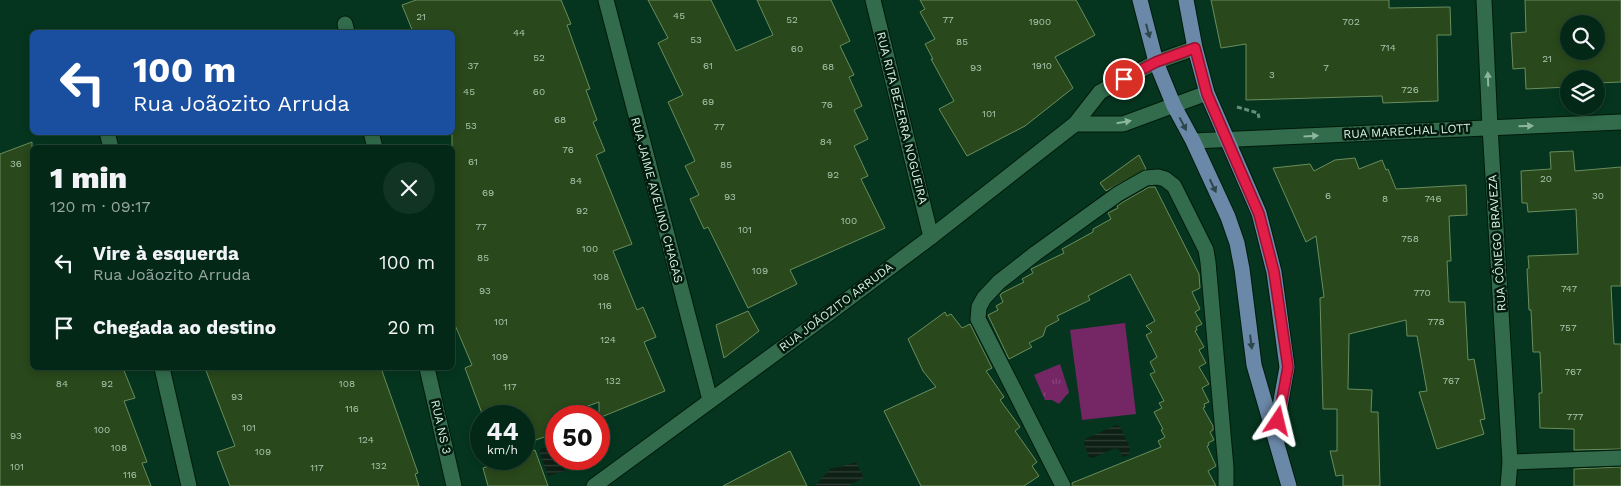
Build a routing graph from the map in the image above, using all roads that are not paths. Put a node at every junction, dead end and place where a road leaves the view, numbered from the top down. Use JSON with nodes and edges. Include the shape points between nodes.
{"nodes":[{"id":1,"x":606,"y":0,"type":"edge"},
{"id":2,"x":873,"y":0,"type":"edge"},
{"id":3,"x":1140,"y":0,"type":"edge"},
{"id":4,"x":1186,"y":0,"type":"edge"},
{"id":5,"x":1484,"y":0,"type":"edge"},
{"id":6,"x":1195,"y":48,"type":"junction"},
{"id":7,"x":1156,"y":62,"type":"junction"},
{"id":8,"x":1207,"y":94,"type":"junction"},
{"id":9,"x":1174,"y":106,"type":"junction"},
{"id":10,"x":1621,"y":122,"type":"edge"},
{"id":11,"x":1075,"y":124,"type":"junction"},
{"id":12,"x":1490,"y":127,"type":"junction"},
{"id":13,"x":1228,"y":140,"type":"junction"},
{"id":14,"x":1193,"y":141,"type":"junction"},
{"id":15,"x":930,"y":237,"type":"junction"},
{"id":16,"x":162,"y":370,"type":"edge"},
{"id":17,"x":427,"y":370,"type":"edge"},
{"id":18,"x":710,"y":400,"type":"junction"},
{"id":19,"x":1275,"y":438,"type":"junction"},
{"id":20,"x":1621,"y":458,"type":"edge"},
{"id":21,"x":1510,"y":462,"type":"junction"},
{"id":22,"x":189,"y":486,"type":"edge"},
{"id":23,"x":454,"y":486,"type":"edge"},
{"id":24,"x":594,"y":486,"type":"edge"},
{"id":25,"x":1063,"y":486,"type":"edge"},
{"id":26,"x":1226,"y":486,"type":"edge"},
{"id":27,"x":1289,"y":486,"type":"edge"},
{"id":28,"x":1508,"y":486,"type":"edge"}],
"edges":[{"from":1,"to":18,"type":"street","name":"RUA JAIME AVELINO CHAGAS"},
{"from":2,"to":15,"type":"street","name":"RUA RITA BEZERRA NOGUEIRA"},
{"from":3,"to":7,"type":"main road","one_way":true},
{"from":4,"to":6,"type":"main road"},
{"from":12,"to":5,"type":"street","name":"RUA CÔNEGO BRAVEZA","one_way":true},
{"from":6,"to":7,"type":"street","name":"RUA JOÃOZITO ARRUDA"},
{"from":6,"to":8,"type":"main road"},
{"from":7,"to":9,"type":"main road"},
{"from":7,"to":11,"type":"street","name":"RUA JOÃOZITO ARRUDA","via":[[1100,92]]},
{"from":8,"to":9,"type":"street"},
{"from":8,"to":13,"type":"main road"},
{"from":11,"to":9,"type":"street","one_way":true,"via":[[1124,124]]},
{"from":9,"to":14,"type":"main road","one_way":true},
{"from":12,"to":10,"type":"street","name":"RUA MARECHAL LOTT","one_way":true},
{"from":11,"to":15,"type":"street","name":"RUA JOÃOZITO ARRUDA"},
{"from":13,"to":12,"type":"street","name":"RUA MARECHAL LOTT","one_way":true},
{"from":12,"to":21,"type":"street","name":"RUA CÔNEGO BRAVEZA"},
{"from":13,"to":14,"type":"street","name":"RUA MARECHAL LOTT"},
{"from":13,"to":19,"type":"main road","via":[[1259,214],[1274,272],[1288,367]]},
{"from":14,"to":19,"type":"main road","one_way":true,"via":[[1237,243],[1254,365]]},
{"from":15,"to":18,"type":"street","name":"RUA JOÃOZITO ARRUDA"},
{"from":16,"to":22,"type":"street"},
{"from":17,"to":23,"type":"street","name":"RUA NS 3"},
{"from":18,"to":24,"type":"street","name":"RUA JOÃOZITO ARRUDA"},
{"from":19,"to":27,"type":"main road"},
{"from":20,"to":21,"type":"street"},
{"from":21,"to":28,"type":"street","name":"RUA CÔNEGO BRAVEZA"},
{"from":25,"to":26,"type":"street","via":[[978,320],[979,307],[1000,282],[1036,253],[1118,194],[1146,178],[1158,177],[1174,186],[1206,250]]}]}
